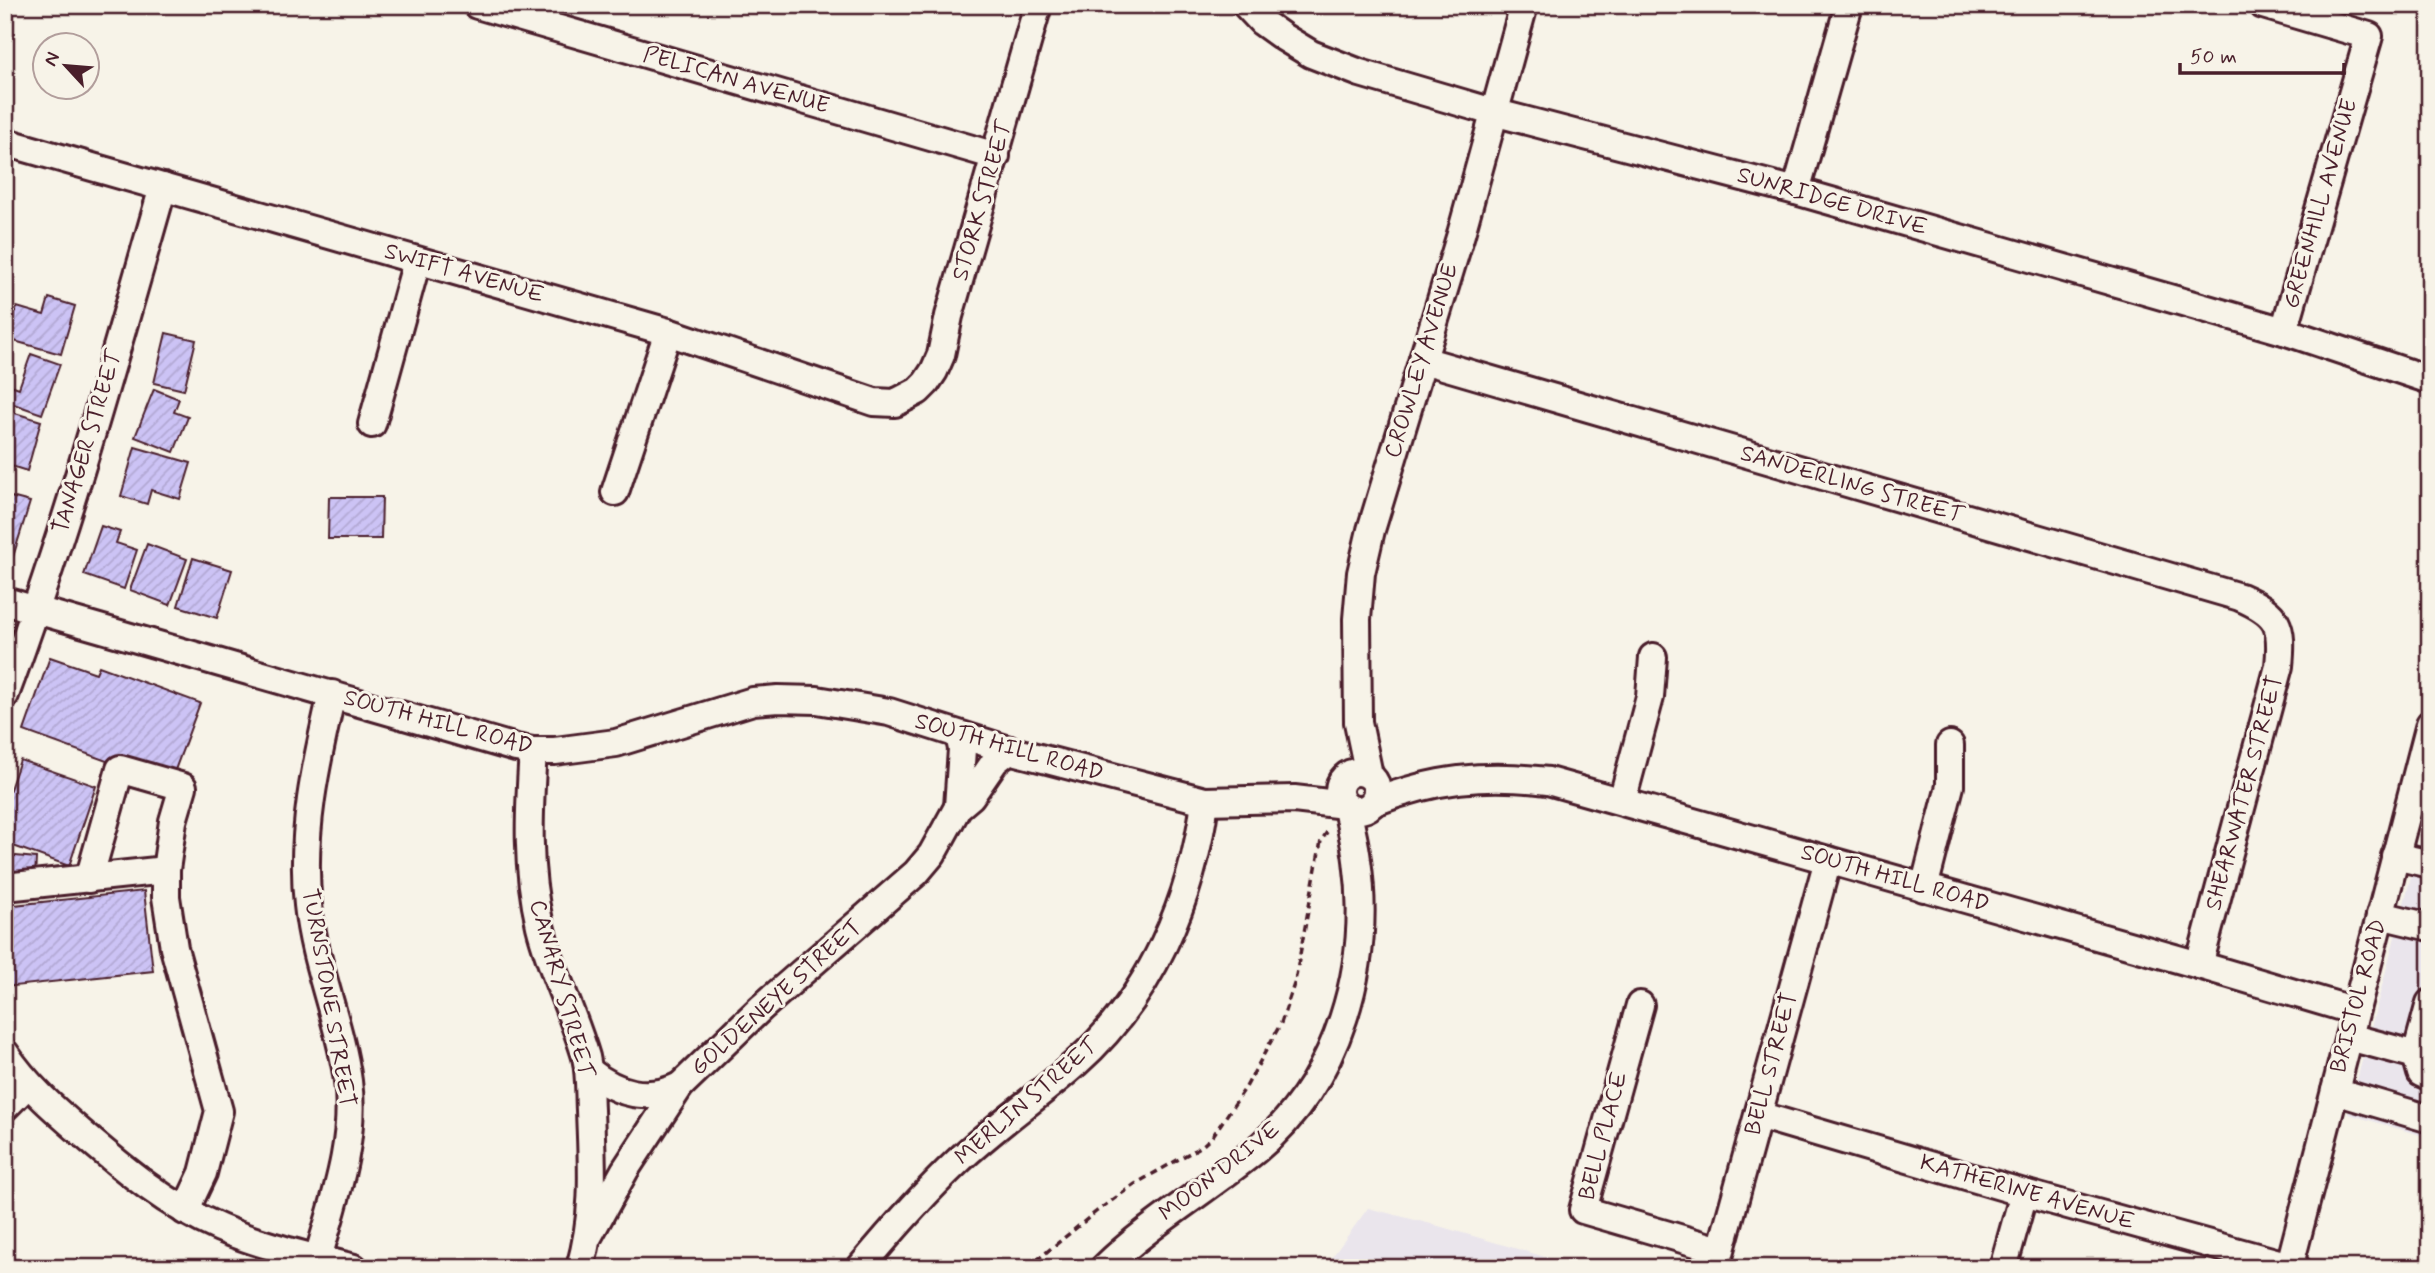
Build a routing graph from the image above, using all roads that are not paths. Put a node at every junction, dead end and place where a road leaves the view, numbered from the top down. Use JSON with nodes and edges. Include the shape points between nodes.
{"nodes":[{"id":1,"x":477,"y":5,"type":"edge"},
{"id":2,"x":1038,"y":5,"type":"edge"},
{"id":3,"x":1245,"y":5,"type":"edge"},
{"id":4,"x":1524,"y":5,"type":"edge"},
{"id":5,"x":1849,"y":5,"type":"edge"},
{"id":6,"x":2263,"y":5,"type":"edge"},
{"id":7,"x":1493,"y":112,"type":"junction"},
{"id":8,"x":5,"y":142,"type":"edge"},
{"id":9,"x":996,"y":156,"type":"junction"},
{"id":10,"x":163,"y":187,"type":"junction"},
{"id":11,"x":1796,"y":191,"type":"junction"},
{"id":12,"x":417,"y":261,"type":"junction"},
{"id":13,"x":2284,"y":331,"type":"junction"},
{"id":14,"x":668,"y":332,"type":"junction"},
{"id":15,"x":1423,"y":360,"type":"junction"},
{"id":16,"x":2430,"y":380,"type":"edge"},
{"id":17,"x":918,"y":391,"type":"joint"},
{"id":18,"x":372,"y":424,"type":"dead end"},
{"id":19,"x":615,"y":492,"type":"dead end"},
{"id":20,"x":5,"y":601,"type":"edge"},
{"id":21,"x":36,"y":610,"type":"junction"},
{"id":22,"x":2276,"y":620,"type":"joint"},
{"id":23,"x":1653,"y":657,"type":"dead end"},
{"id":24,"x":331,"y":694,"type":"junction"},
{"id":25,"x":5,"y":695,"type":"edge"},
{"id":26,"x":2430,"y":724,"type":"edge"},
{"id":27,"x":958,"y":734,"type":"junction"},
{"id":28,"x":1950,"y":745,"type":"dead end"},
{"id":29,"x":1009,"y":750,"type":"junction"},
{"id":30,"x":533,"y":751,"type":"junction"},
{"id":31,"x":2422,"y":784,"type":"edge"},
{"id":32,"x":1358,"y":791,"type":"junction"},
{"id":33,"x":1205,"y":800,"type":"junction"},
{"id":34,"x":1622,"y":801,"type":"junction"},
{"id":35,"x":958,"y":807,"type":"junction"},
{"id":36,"x":2395,"y":856,"type":"junction"},
{"id":37,"x":1828,"y":860,"type":"junction"},
{"id":38,"x":2430,"y":864,"type":"edge"},
{"id":39,"x":166,"y":870,"type":"junction"},
{"id":40,"x":89,"y":879,"type":"junction"},
{"id":41,"x":5,"y":887,"type":"edge"},
{"id":42,"x":1924,"y":888,"type":"junction"},
{"id":43,"x":2380,"y":915,"type":"junction"},
{"id":44,"x":2430,"y":927,"type":"edge"},
{"id":45,"x":2199,"y":965,"type":"junction"},
{"id":46,"x":2430,"y":1003,"type":"edge"},
{"id":47,"x":1640,"y":1004,"type":"dead end"},
{"id":48,"x":2352,"y":1024,"type":"junction"},
{"id":49,"x":5,"y":1053,"type":"edge"},
{"id":50,"x":2423,"y":1066,"type":"edge"},
{"id":51,"x":590,"y":1071,"type":"junction"},
{"id":52,"x":28,"y":1084,"type":"junction"},
{"id":53,"x":680,"y":1086,"type":"junction"},
{"id":54,"x":2335,"y":1091,"type":"junction"},
{"id":55,"x":5,"y":1107,"type":"edge"},
{"id":56,"x":1758,"y":1115,"type":"junction"},
{"id":57,"x":2430,"y":1119,"type":"edge"},
{"id":58,"x":2024,"y":1193,"type":"junction"},
{"id":59,"x":185,"y":1211,"type":"junction"},
{"id":60,"x":589,"y":1237,"type":"junction"},
{"id":61,"x":318,"y":1258,"type":"junction"},
{"id":62,"x":1718,"y":1259,"type":"edge"},
{"id":63,"x":2292,"y":1267,"type":"edge"},
{"id":64,"x":354,"y":1268,"type":"edge"},
{"id":65,"x":580,"y":1268,"type":"edge"},
{"id":66,"x":860,"y":1268,"type":"edge"},
{"id":67,"x":1104,"y":1268,"type":"edge"},
{"id":68,"x":2003,"y":1268,"type":"edge"}],
"edges":[{"from":1,"to":9,"type":"street","name":"PELICAN AVENUE"},
{"from":2,"to":9,"type":"street","name":"STORK STREET"},
{"from":3,"to":7,"type":"street","name":"SUNRIDGE DRIVE","via":[[1262,22],[1311,54]]},
{"from":4,"to":7,"type":"street","name":"CROWLEY AVENUE"},
{"from":5,"to":11,"type":"street"},
{"from":6,"to":13,"type":"street","name":"GREENHILL AVENUE","via":[[2369,36]]},
{"from":7,"to":11,"type":"street","name":"SUNRIDGE DRIVE"},
{"from":7,"to":15,"type":"street","name":"CROWLEY AVENUE"},
{"from":8,"to":10,"type":"street","name":"SWIFT AVENUE"},
{"from":9,"to":17,"type":"street","name":"STORK STREET","via":[[941,355]]},
{"from":10,"to":12,"type":"street","name":"SWIFT AVENUE"},
{"from":10,"to":21,"type":"street","name":"TANAGER STREET"},
{"from":11,"to":13,"type":"street","name":"SUNRIDGE DRIVE"},
{"from":12,"to":14,"type":"street","name":"SWIFT AVENUE"},
{"from":12,"to":18,"type":"street"},
{"from":13,"to":16,"type":"street","name":"SUNRIDGE DRIVE"},
{"from":14,"to":17,"type":"street","name":"SWIFT AVENUE","via":[[865,401],[895,403]]},
{"from":14,"to":19,"type":"street"},
{"from":15,"to":22,"type":"street","name":"SANDERLING STREET","via":[[2240,597]]},
{"from":15,"to":32,"type":"street","name":"CROWLEY AVENUE","via":[[1361,573]]},
{"from":20,"to":21,"type":"street","name":"SOUTH HILL ROAD"},
{"from":21,"to":24,"type":"street","name":"SOUTH HILL ROAD"},
{"from":21,"to":25,"type":"street","name":"TANAGER STREET"},
{"from":22,"to":45,"type":"street","name":"SHEARWATER STREET","via":[[2279,666]]},
{"from":23,"to":34,"type":"street","via":[[1650,697]]},
{"from":24,"to":30,"type":"street","name":"SOUTH HILL ROAD"},
{"from":24,"to":61,"type":"street","name":"TURNSTONE STREET","via":[[309,808],[308,904],[348,1081],[350,1120],[344,1162]]},
{"from":26,"to":31,"type":"street","name":"BRISTOL ROAD"},
{"from":27,"to":29,"type":"street","name":"SOUTH HILL ROAD"},
{"from":27,"to":30,"type":"street","name":"SOUTH HILL ROAD","via":[[880,710],[778,699],[729,707],[616,743]]},
{"from":27,"to":35,"type":"street","name":"GOLDENEYE STREET","via":[[962,749]]},
{"from":28,"to":42,"type":"street","via":[[1950,786]]},
{"from":29,"to":33,"type":"street","name":"SOUTH HILL ROAD"},
{"from":29,"to":35,"type":"street","name":"GOLDENEYE STREET"},
{"from":30,"to":51,"type":"street","name":"CANARY STREET","via":[[528,839],[536,907],[554,974]]},
{"from":31,"to":36,"type":"street","name":"BRISTOL ROAD"},
{"from":32,"to":33,"type":"street","name":"SOUTH HILL ROAD","via":[[1294,799]]},
{"from":32,"to":34,"type":"street","name":"SOUTH HILL ROAD","via":[[1515,777]]},
{"from":32,"to":67,"type":"street","name":"MOON DRIVE","via":[[1357,955],[1340,1031],[1324,1065],[1286,1119],[1256,1149],[1129,1243]]},
{"from":33,"to":66,"type":"street","name":"MERLIN STREET","via":[[1191,873],[1157,960],[1133,998],[1077,1063],[957,1162]]},
{"from":34,"to":37,"type":"street","name":"SOUTH HILL ROAD"},
{"from":35,"to":53,"type":"street","name":"GOLDENEYE STREET","via":[[932,855],[916,873],[752,1016]]},
{"from":36,"to":38,"type":"street"},
{"from":36,"to":43,"type":"street","name":"BRISTOL ROAD"},
{"from":37,"to":42,"type":"street","name":"SOUTH HILL ROAD"},
{"from":37,"to":56,"type":"street","name":"BELL STREET"},
{"from":39,"to":40,"type":"street"},
{"from":39,"to":40,"type":"street","via":[[183,787],[120,769]]},
{"from":39,"to":59,"type":"street","via":[[174,948],[219,1111],[203,1173]]},
{"from":40,"to":41,"type":"street"},
{"from":42,"to":45,"type":"street","name":"SOUTH HILL ROAD"},
{"from":43,"to":44,"type":"street"},
{"from":43,"to":48,"type":"street","name":"BRISTOL ROAD"},
{"from":45,"to":48,"type":"street","name":"SOUTH HILL ROAD"},
{"from":46,"to":50,"type":"street"},
{"from":47,"to":62,"type":"street","name":"BELL PLACE","via":[[1583,1210]]},
{"from":48,"to":50,"type":"street","name":"SOUTH HILL ROAD"},
{"from":48,"to":54,"type":"street","name":"BRISTOL ROAD"},
{"from":49,"to":52,"type":"street"},
{"from":51,"to":53,"type":"street","via":[[611,1086],[652,1096]]},
{"from":51,"to":60,"type":"street","name":"CANARY STREET","via":[[593,1198]]},
{"from":52,"to":55,"type":"street"},
{"from":52,"to":59,"type":"street","via":[[98,1147]]},
{"from":53,"to":60,"type":"street","name":"GOLDENEYE STREET","via":[[625,1170]]},
{"from":54,"to":57,"type":"street"},
{"from":54,"to":63,"type":"street","name":"BRISTOL ROAD"},
{"from":56,"to":58,"type":"street","name":"KATHERINE AVENUE"},
{"from":56,"to":62,"type":"street","name":"BELL STREET"},
{"from":58,"to":63,"type":"street","name":"KATHERINE AVENUE"},
{"from":58,"to":68,"type":"street"},
{"from":59,"to":61,"type":"street","via":[[221,1229]]},
{"from":60,"to":65,"type":"street","name":"CANARY STREET"},
{"from":61,"to":64,"type":"street"}]}
